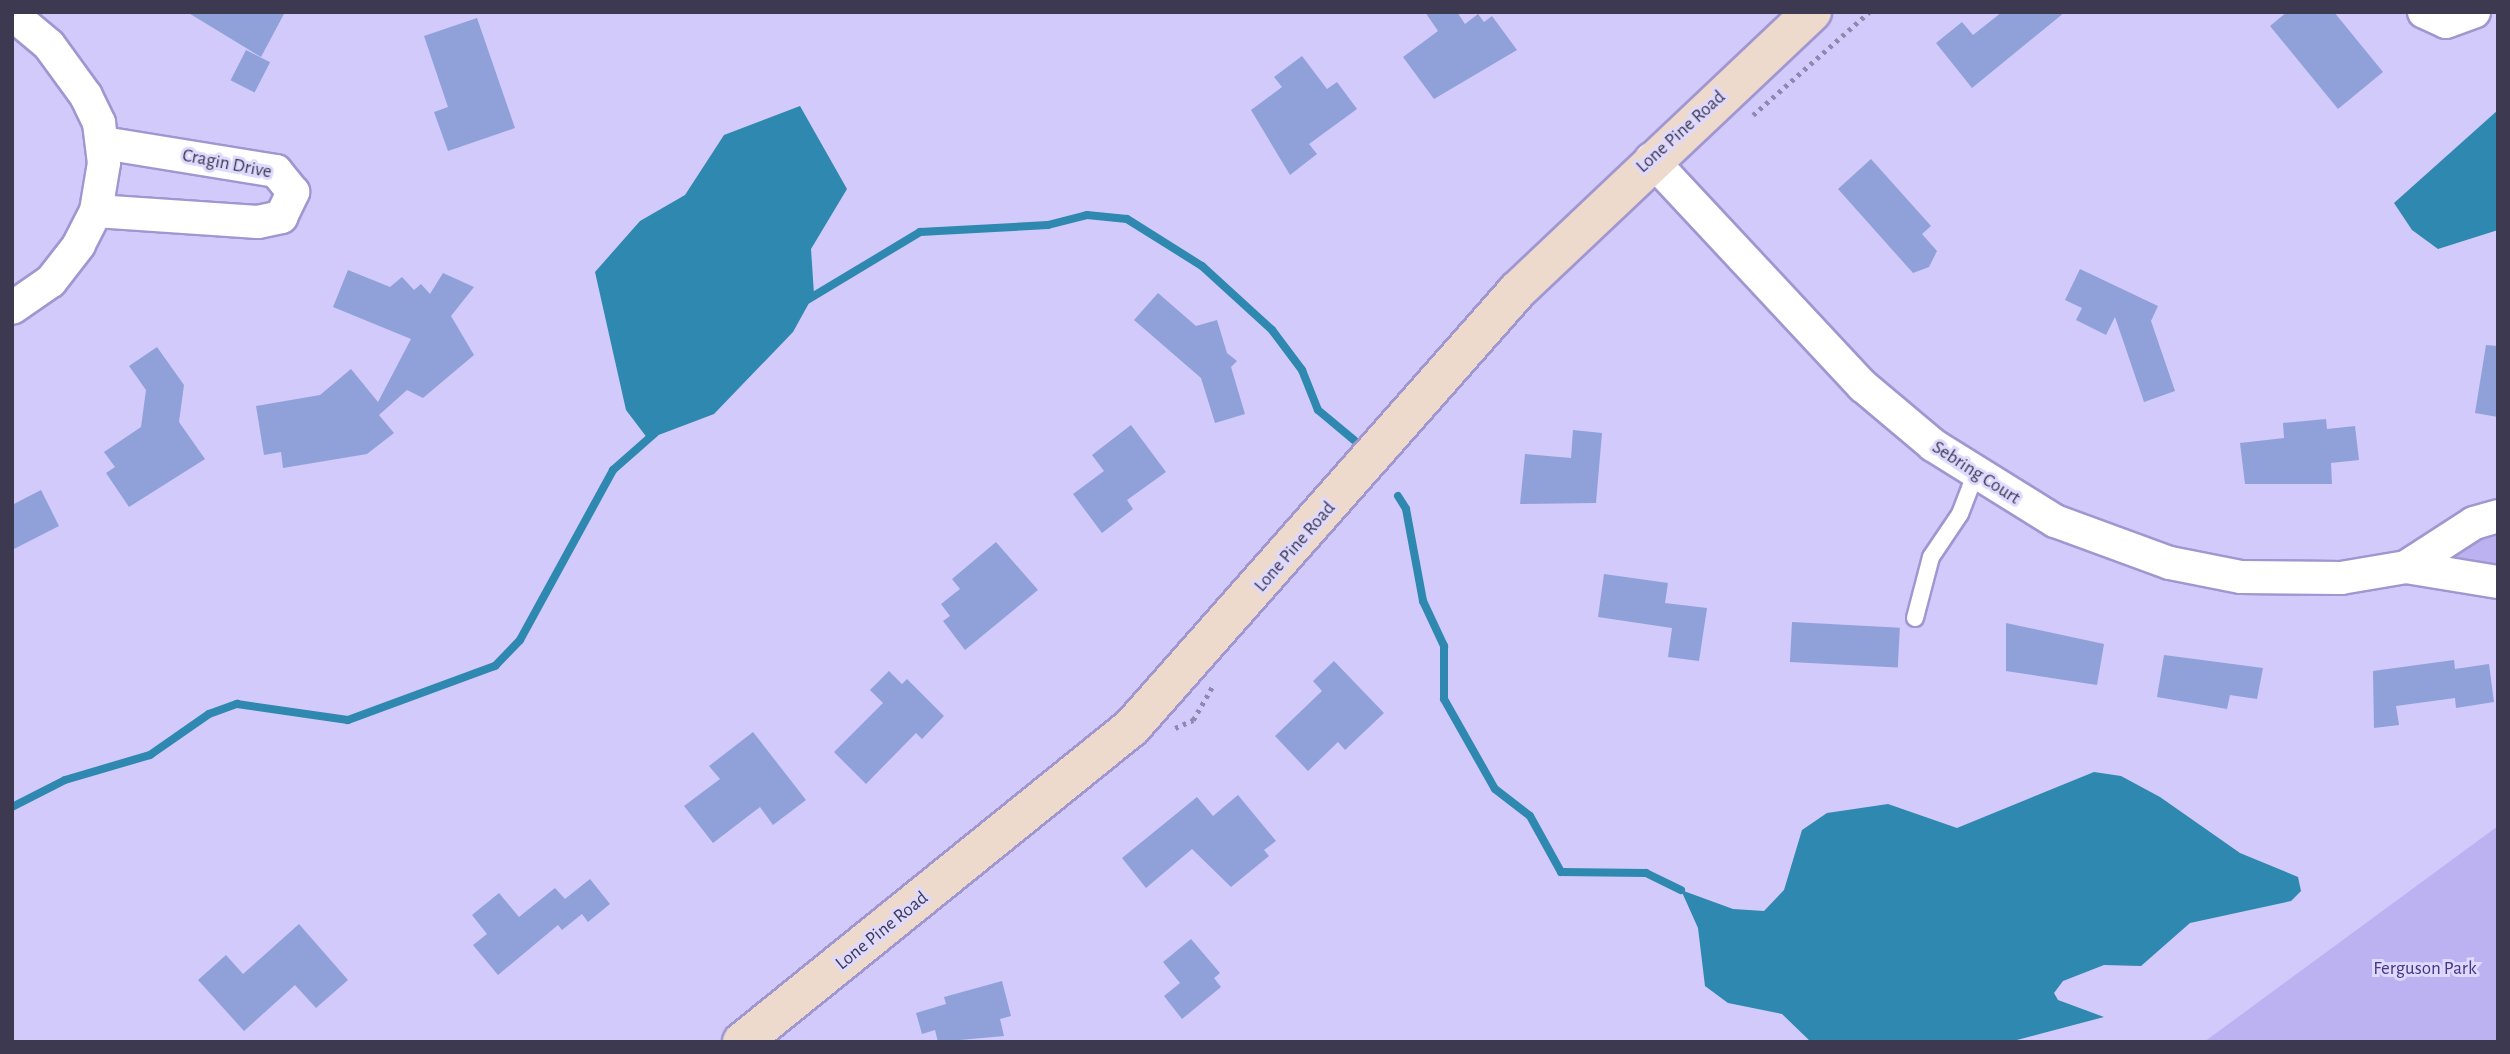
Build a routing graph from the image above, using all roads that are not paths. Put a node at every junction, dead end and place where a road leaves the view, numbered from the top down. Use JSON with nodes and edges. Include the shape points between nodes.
{"nodes":[{"id":1,"x":1812,"y":12,"type":"edge"},
{"id":2,"x":2424,"y":12,"type":"edge"},
{"id":3,"x":2474,"y":12,"type":"edge"},
{"id":4,"x":12,"y":14,"type":"edge"},
{"id":5,"x":103,"y":143,"type":"junction"},
{"id":6,"x":1651,"y":159,"type":"junction"},
{"id":7,"x":96,"y":211,"type":"junction"},
{"id":8,"x":12,"y":308,"type":"edge"},
{"id":9,"x":1975,"y":475,"type":"junction"},
{"id":10,"x":2498,"y":516,"type":"edge"},
{"id":11,"x":2406,"y":567,"type":"junction"},
{"id":12,"x":2498,"y":582,"type":"edge"},
{"id":13,"x":1915,"y":618,"type":"dead end"},
{"id":14,"x":742,"y":1042,"type":"edge"}],
"edges":[{"from":1,"to":6,"type":"street","name":"Lone Pine Road"},
{"from":2,"to":3,"type":"street","via":[[2446,22]]},
{"from":4,"to":5,"type":"street","via":[[67,66]]},
{"from":5,"to":7,"type":"street"},
{"from":5,"to":7,"type":"street","name":"Cragin Drive","via":[[276,171],[293,192],[282,217],[258,222]]},
{"from":6,"to":9,"type":"street","name":"Sebring Court","via":[[1855,379]]},
{"from":6,"to":14,"type":"street","name":"Lone Pine Road","via":[[1517,291],[1132,727]]},
{"from":7,"to":8,"type":"street","via":[[66,264]]},
{"from":9,"to":11,"type":"street","name":"Sebring Court","via":[[2086,535],[2203,571],[2304,580]]},
{"from":9,"to":13,"type":"lane","via":[[1960,514],[1931,557]]},
{"from":10,"to":11,"type":"street","name":"Sebring Court","via":[[2474,523]]},
{"from":11,"to":12,"type":"street","name":"Sebring Court"}]}
